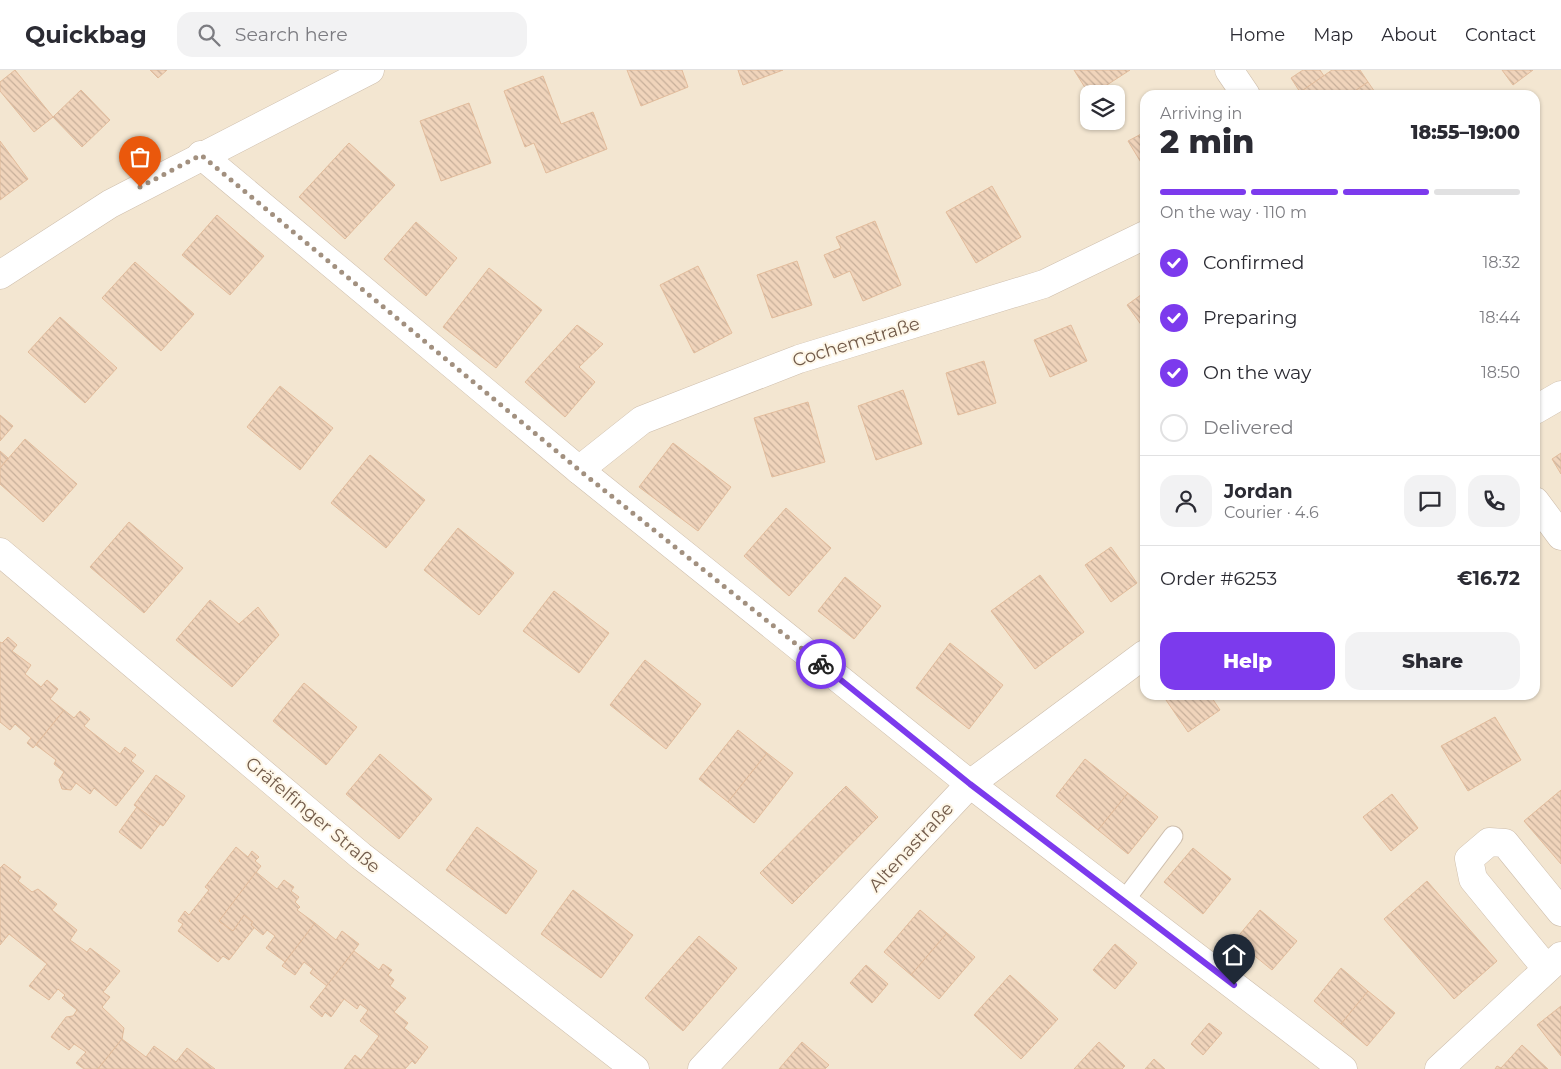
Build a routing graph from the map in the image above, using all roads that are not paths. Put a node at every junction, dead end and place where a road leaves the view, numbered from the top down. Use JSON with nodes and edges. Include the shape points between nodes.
{"nodes":[{"id":1,"x":370,"y":70,"type":"edge"},
{"id":2,"x":1229,"y":70,"type":"edge"},
{"id":3,"x":1243,"y":90,"type":"edge"},
{"id":4,"x":201,"y":155,"type":"junction"},
{"id":5,"x":1140,"y":237,"type":"edge"},
{"id":6,"x":0,"y":275,"type":"edge"},
{"id":7,"x":1561,"y":395,"type":"edge"},
{"id":8,"x":1540,"y":407,"type":"edge"},
{"id":9,"x":579,"y":470,"type":"junction"},
{"id":10,"x":1540,"y":508,"type":"edge"},
{"id":11,"x":1561,"y":536,"type":"edge"},
{"id":12,"x":0,"y":552,"type":"edge"},
{"id":13,"x":1140,"y":658,"type":"edge"},
{"id":14,"x":970,"y":784,"type":"junction"},
{"id":15,"x":1172,"y":836,"type":"dead end"},
{"id":16,"x":1124,"y":902,"type":"junction"},
{"id":17,"x":1561,"y":912,"type":"edge"},
{"id":18,"x":1554,"y":962,"type":"edge"},
{"id":19,"x":635,"y":1069,"type":"edge"},
{"id":20,"x":702,"y":1069,"type":"edge"},
{"id":21,"x":1343,"y":1069,"type":"edge"},
{"id":22,"x":1439,"y":1069,"type":"edge"}],
"edges":[{"from":1,"to":4,"type":"street"},
{"from":2,"to":3,"type":"street"},
{"from":4,"to":6,"type":"street","via":[[110,204]]},
{"from":4,"to":9,"type":"street"},
{"from":5,"to":9,"type":"street","name":"Cochemstraße","via":[[1044,284],[799,358],[642,420]]},
{"from":7,"to":8,"type":"street"},
{"from":9,"to":14,"type":"street"},
{"from":10,"to":11,"type":"street"},
{"from":12,"to":19,"type":"street","name":"Gräfelfinger Straße","via":[[360,856]]},
{"from":13,"to":14,"type":"street","name":"Altenastraße"},
{"from":14,"to":16,"type":"street"},
{"from":14,"to":20,"type":"street","name":"Altenastraße"},
{"from":15,"to":16,"type":"lane"},
{"from":16,"to":21,"type":"street"},
{"from":17,"to":18,"type":"street","via":[[1505,843],[1489,842],[1469,859],[1473,879]]},
{"from":18,"to":22,"type":"street"}]}
